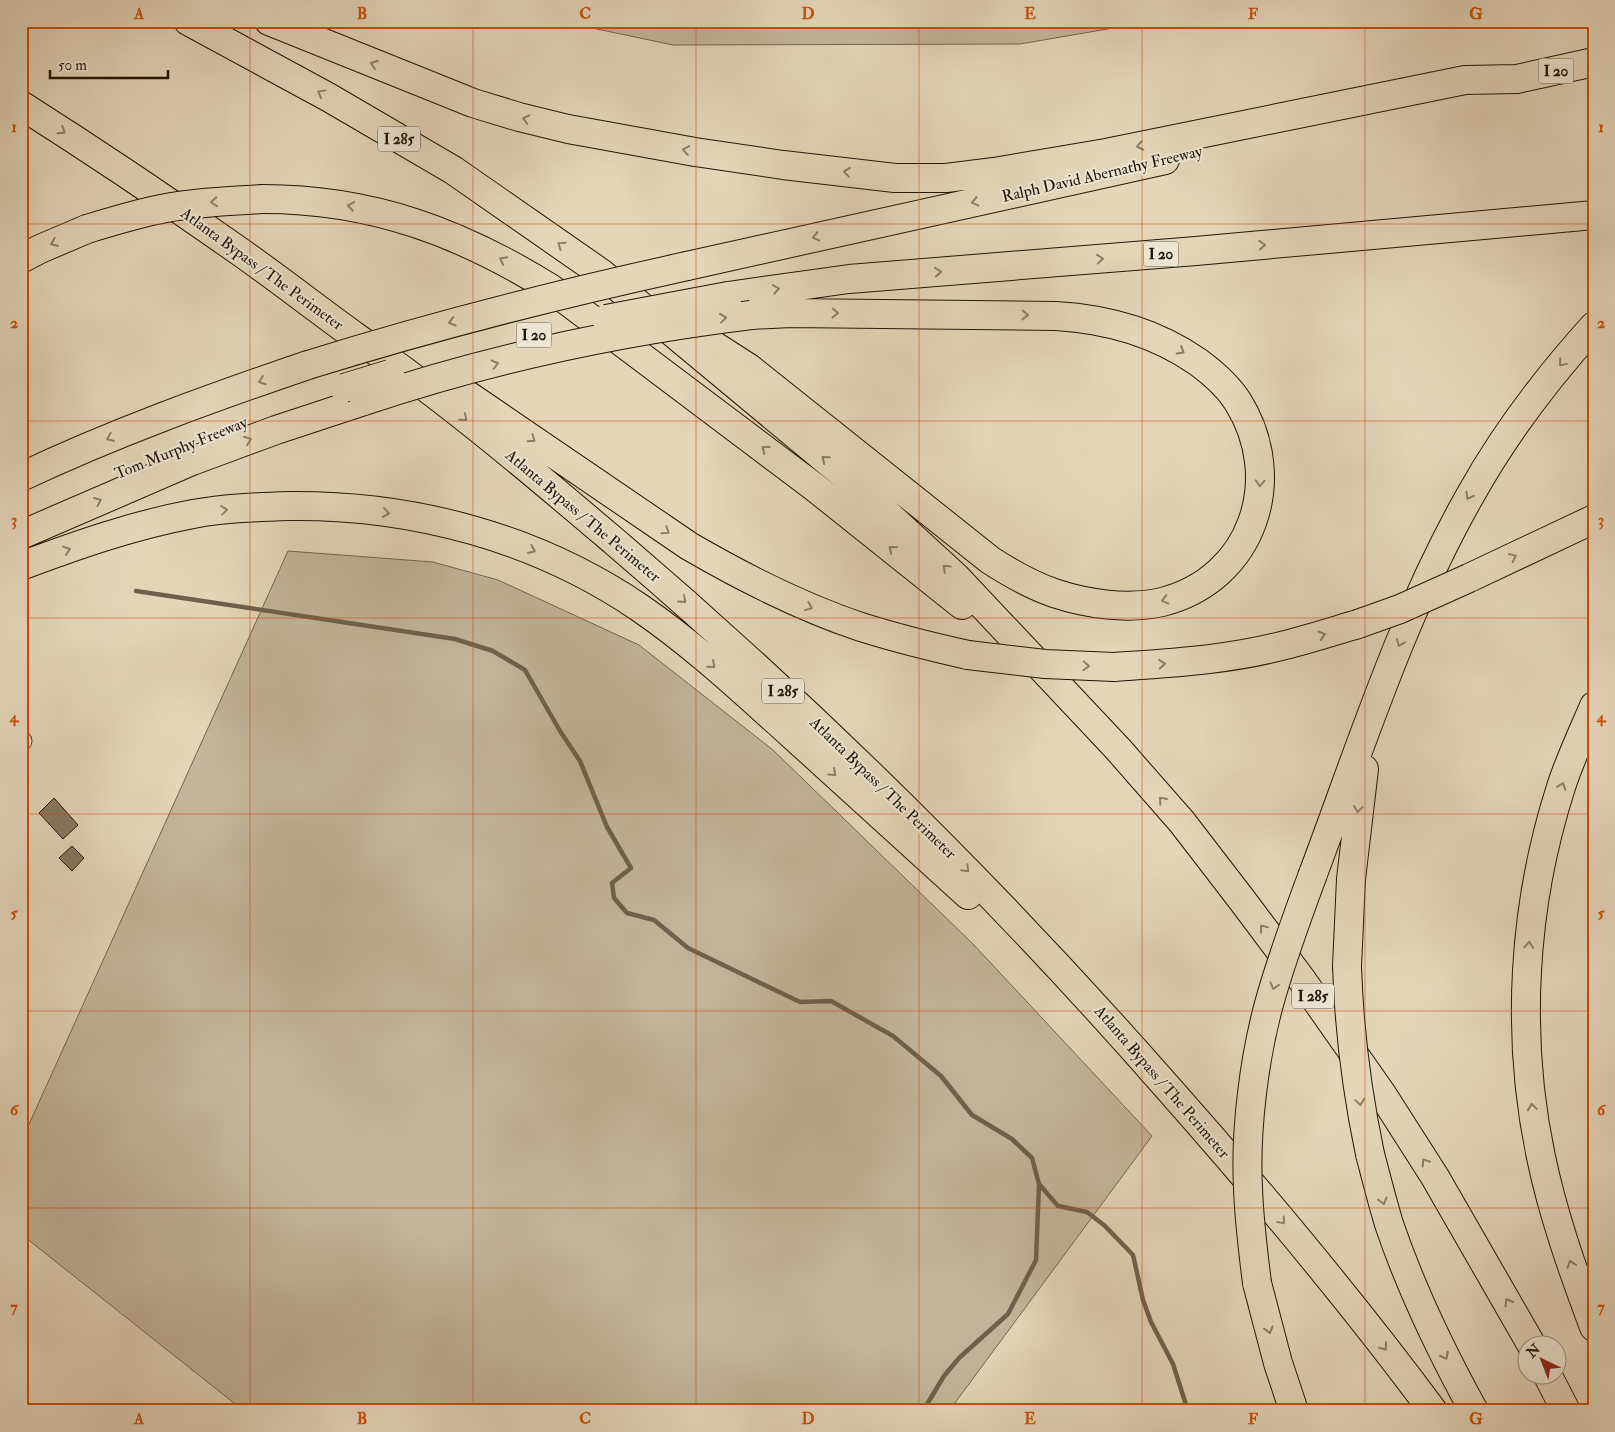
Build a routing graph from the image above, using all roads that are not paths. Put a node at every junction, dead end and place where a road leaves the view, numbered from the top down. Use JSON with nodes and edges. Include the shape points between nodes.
{"nodes":[{"id":1,"x":188,"y":21,"type":"edge"},
{"id":2,"x":269,"y":21,"type":"edge"},
{"id":3,"x":1594,"y":62,"type":"edge"},
{"id":4,"x":1518,"y":79,"type":"junction"},
{"id":5,"x":21,"y":105,"type":"edge"},
{"id":6,"x":1594,"y":215,"type":"edge"},
{"id":7,"x":21,"y":259,"type":"edge"},
{"id":8,"x":601,"y":273,"type":"junction"},
{"id":9,"x":1594,"y":326,"type":"edge"},
{"id":10,"x":308,"y":365,"type":"joint"},
{"id":11,"x":412,"y":377,"type":"junction"},
{"id":12,"x":354,"y":395,"type":"junction"},
{"id":13,"x":21,"y":477,"type":"edge"},
{"id":14,"x":21,"y":515,"type":"edge"},
{"id":15,"x":1594,"y":519,"type":"edge"},
{"id":16,"x":21,"y":535,"type":"edge"},
{"id":17,"x":21,"y":566,"type":"edge"},
{"id":18,"x":1387,"y":676,"type":"junction"},
{"id":19,"x":1053,"y":678,"type":"junction"},
{"id":20,"x":1594,"y":706,"type":"edge"},
{"id":21,"x":1124,"y":1038,"type":"junction"},
{"id":22,"x":1594,"y":1326,"type":"edge"},
{"id":23,"x":1526,"y":1334,"type":"edge"},
{"id":24,"x":1552,"y":1384,"type":"edge"},
{"id":25,"x":1294,"y":1411,"type":"edge"},
{"id":26,"x":1433,"y":1411,"type":"edge"},
{"id":27,"x":1474,"y":1411,"type":"edge"},
{"id":28,"x":1566,"y":1411,"type":"edge"}],
"edges":[{"from":8,"to":1,"type":"highway","number":"I 285","one_way":true,"via":[[453,170]]},
{"from":4,"to":2,"type":"highway","one_way":true,"via":[[1464,80],[1106,153],[994,172],[946,178],[895,178],[695,152],[519,117],[473,103]]},
{"from":3,"to":4,"type":"highway","number":"I 20"},
{"from":4,"to":10,"type":"highway","name":"Ralph David Abernathy Freeway","number":"I 20","one_way":true,"bridge":true,"via":[[584,288]]},
{"from":5,"to":11,"type":"highway","name":"Atlanta Bypass / The Perimeter","number":"I 285","one_way":true,"via":[[243,254]]},
{"from":12,"to":6,"type":"highway","number":"I 20","one_way":true,"bridge":true,"via":[[438,358],[643,311],[728,296],[849,279]]},
{"from":19,"to":7,"type":"highway","one_way":true,"bridge":true,"via":[[813,486],[550,288],[456,238],[380,212],[316,201],[263,199],[166,208],[123,218],[87,229]]},
{"from":12,"to":8,"type":"highway","one_way":true,"bridge":true,"via":[[641,331],[752,315],[1056,316],[1098,320],[1151,335],[1186,354],[1214,374],[1231,392],[1247,418],[1259,453],[1261,482],[1256,511],[1246,538],[1217,574],[1192,590],[1163,601],[1108,604],[1054,593],[1021,579],[990,560],[749,368]]},
{"from":19,"to":8,"type":"highway","number":"I 285","one_way":true,"via":[[956,577],[879,506]]},
{"from":9,"to":18,"type":"highway","one_way":true,"via":[[1512,428],[1479,480],[1432,569]]},
{"from":10,"to":13,"type":"highway","name":"Tom Murphy Freeway","number":"I 20","one_way":true,"via":[[161,417]]},
{"from":11,"to":15,"type":"highway","one_way":true,"bridge":true,"via":[[469,396],[727,569],[810,608],[860,626],[968,655],[1045,664],[1114,667],[1224,657],[1283,646],[1400,609]]},
{"from":11,"to":21,"type":"highway","name":"Atlanta Bypass / The Perimeter","number":"I 285","one_way":true,"via":[[591,522],[771,680],[950,852]]},
{"from":12,"to":14,"type":"highway","name":"Tom Murphy Freeway","number":"I 20","via":[[230,427]]},
{"from":16,"to":12,"type":"highway","one_way":true},
{"from":17,"to":21,"type":"highway","one_way":true,"via":[[160,521],[211,511],[263,507],[360,509],[435,520],[527,547],[634,604],[707,660]]},
{"from":18,"to":25,"type":"highway","one_way":true,"bridge":true,"via":[[1287,945],[1269,1004],[1255,1072],[1248,1187],[1251,1235],[1257,1283]]},
{"from":18,"to":27,"type":"highway","one_way":true,"bridge":true,"via":[[1362,780],[1351,879],[1347,966],[1352,1039],[1360,1106],[1389,1222],[1416,1296]]},
{"from":23,"to":19,"type":"highway","number":"I 285","one_way":true,"via":[[1435,1177],[1382,1094],[1302,980],[1182,822]]},
{"from":22,"to":20,"type":"highway","one_way":true,"via":[[1557,1220],[1540,1156],[1530,1091],[1525,1004],[1530,930],[1542,857],[1562,785]]},
{"from":21,"to":26,"type":"highway","name":"Atlanta Bypass / The Perimeter","number":"I 285","one_way":true,"via":[[1296,1237]]},
{"from":24,"to":28,"type":"highway"}]}
